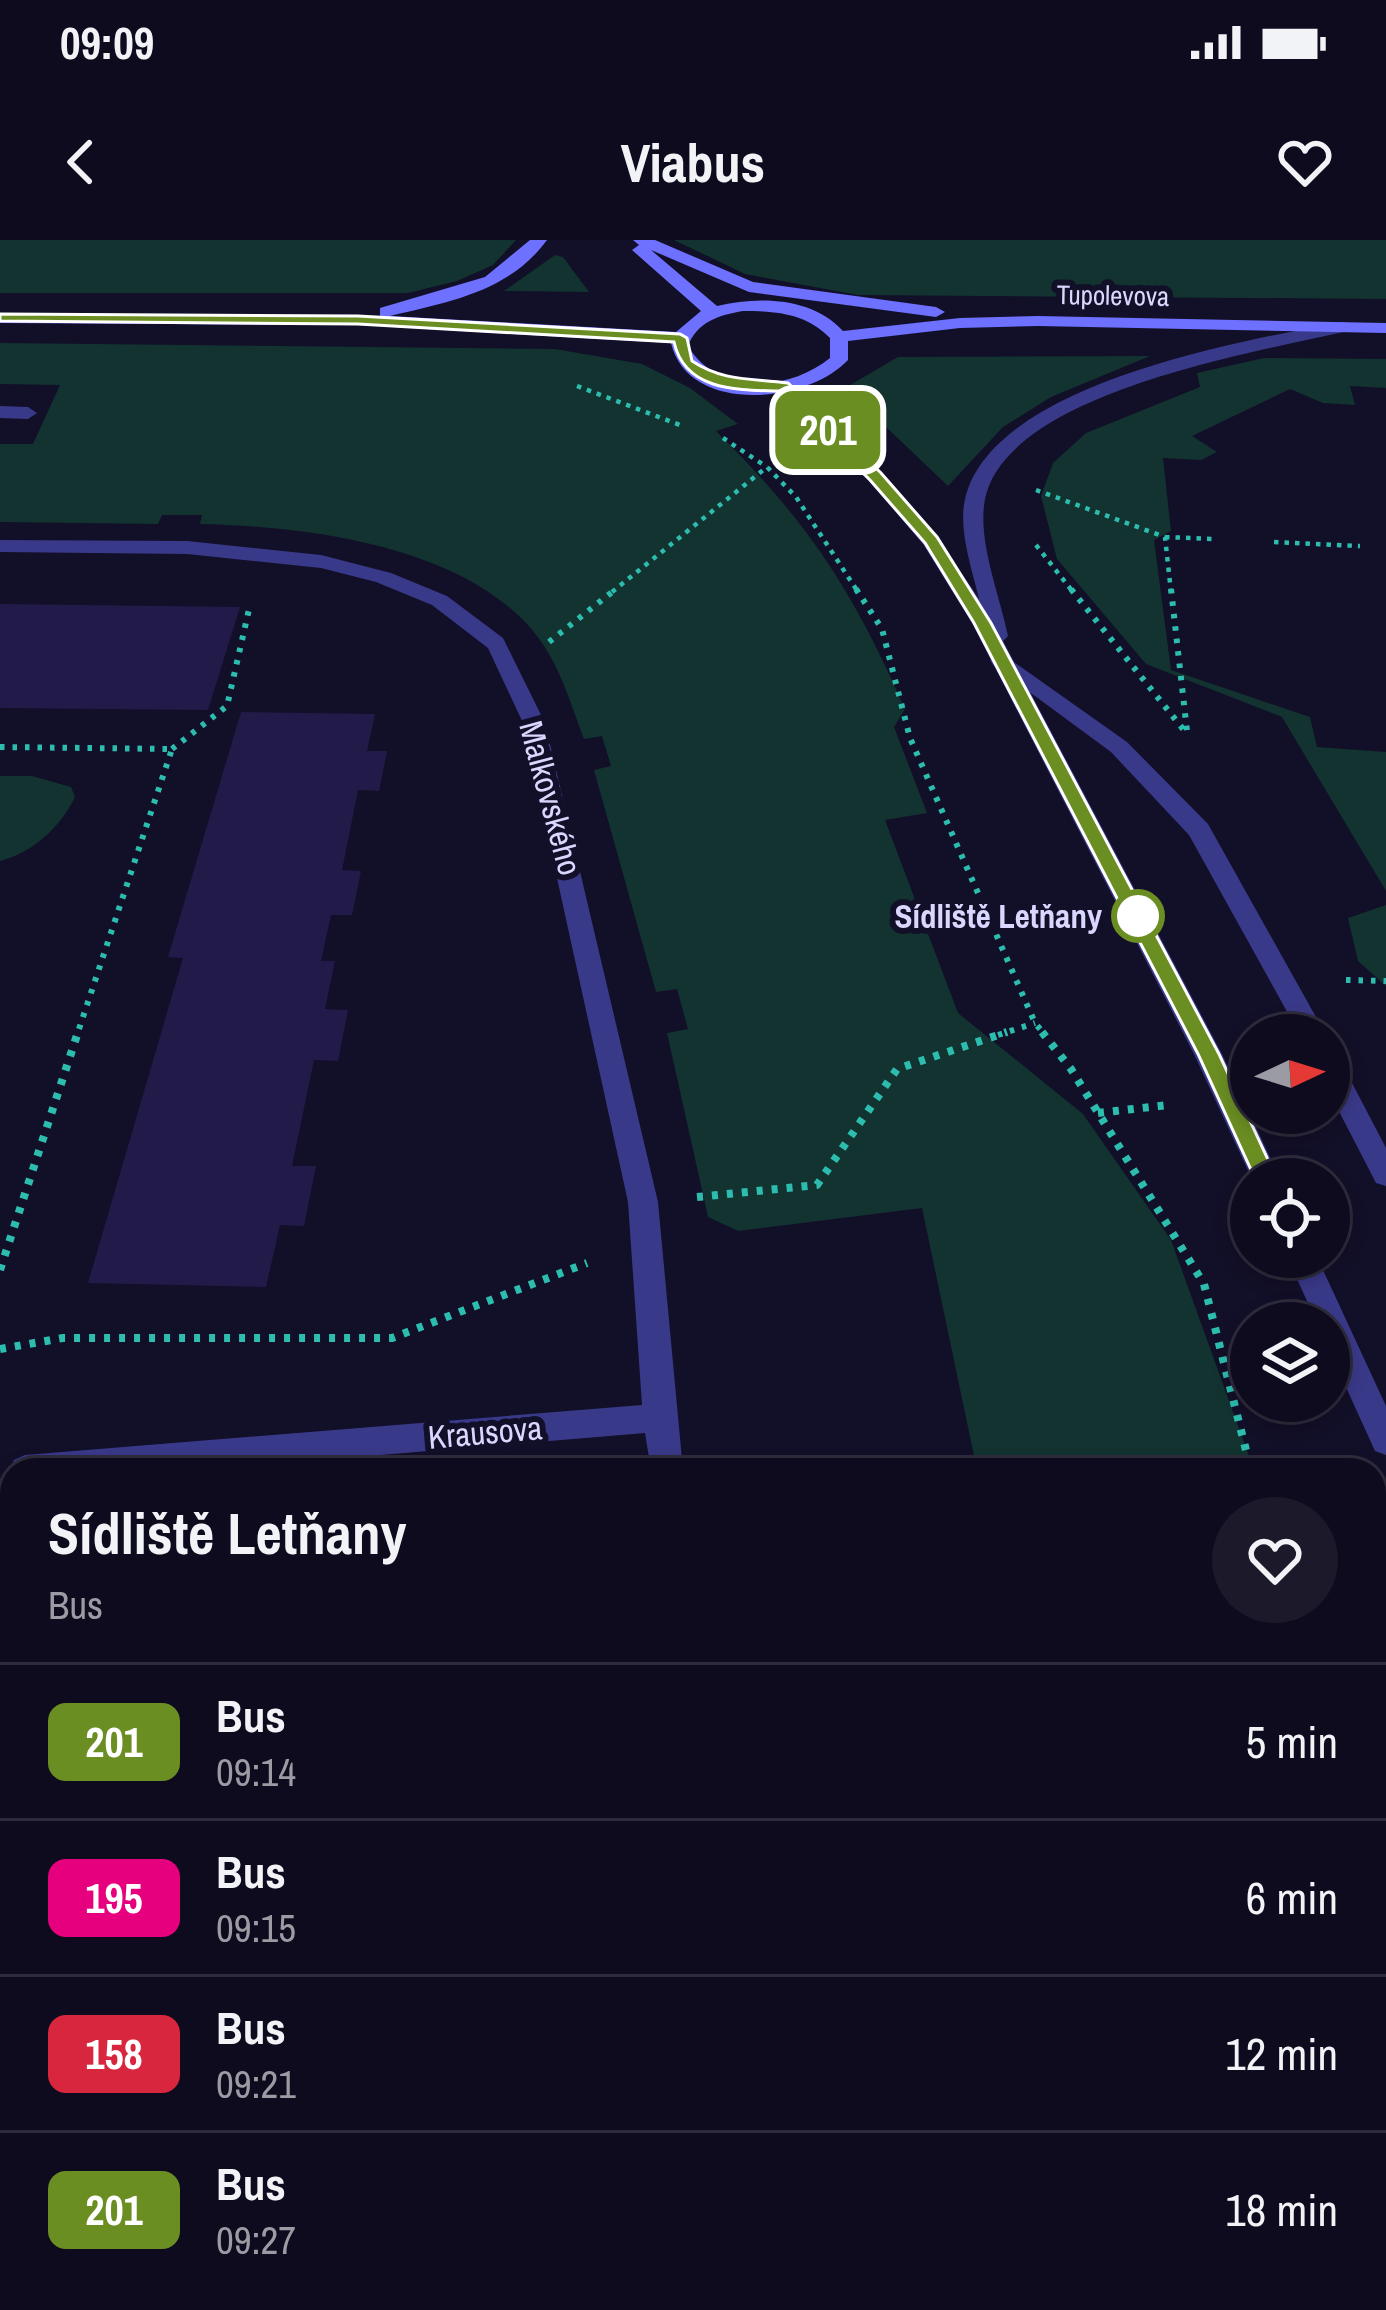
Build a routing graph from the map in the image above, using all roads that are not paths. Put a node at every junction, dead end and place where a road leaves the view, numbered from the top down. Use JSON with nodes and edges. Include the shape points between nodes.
{"nodes":[{"id":1,"x":539,"y":240,"type":"edge"},
{"id":2,"x":628,"y":240,"type":"edge"},
{"id":3,"x":641,"y":240,"type":"edge"},
{"id":4,"x":713,"y":313,"type":"junction"},
{"id":5,"x":0,"y":318,"type":"edge"},
{"id":6,"x":358,"y":320,"type":"junction"},
{"id":7,"x":1037,"y":321,"type":"junction"},
{"id":8,"x":1342,"y":327,"type":"junction"},
{"id":9,"x":1386,"y":328,"type":"edge"},
{"id":10,"x":839,"y":337,"type":"junction"},
{"id":11,"x":680,"y":338,"type":"junction"},
{"id":12,"x":783,"y":386,"type":"junction"},
{"id":13,"x":0,"y":412,"type":"edge"},
{"id":14,"x":28,"y":412,"type":"dead end"},
{"id":15,"x":0,"y":546,"type":"edge"},
{"id":16,"x":1001,"y":660,"type":"junction"},
{"id":17,"x":1301,"y":1014,"type":"edge"},
{"id":18,"x":1350,"y":1106,"type":"edge"},
{"id":19,"x":1256,"y":1158,"type":"edge"},
{"id":20,"x":1386,"y":1175,"type":"edge"},
{"id":21,"x":1312,"y":1278,"type":"edge"},
{"id":22,"x":659,"y":1418,"type":"junction"},
{"id":23,"x":1386,"y":1441,"type":"edge"},
{"id":24,"x":171,"y":1458,"type":"edge"},
{"id":25,"x":666,"y":1458,"type":"edge"}],
"edges":[{"from":1,"to":6,"type":"main road","via":[[490,281]]},
{"from":2,"to":4,"type":"main road"},
{"from":3,"to":7,"type":"main road","via":[[749,287]]},
{"from":4,"to":10,"type":"main road","via":[[788,308],[815,316]]},
{"from":4,"to":11,"type":"main road"},
{"from":5,"to":6,"type":"main road"},
{"from":6,"to":11,"type":"main road"},
{"from":7,"to":8,"type":"main road","name":"Tupolevova"},
{"from":7,"to":10,"type":"main road","name":"Tupolevova"},
{"from":8,"to":9,"type":"main road","name":"Tupolevova"},
{"from":8,"to":16,"type":"street","via":[[1220,352],[1076,401],[1023,431],[982,474],[975,500]]},
{"from":10,"to":12,"type":"main road","via":[[842,352],[832,367]]},
{"from":11,"to":12,"type":"main road","via":[[686,363],[706,376]]},
{"from":12,"to":16,"type":"street","via":[[931,541]]},
{"from":13,"to":14,"type":"street"},
{"from":15,"to":22,"type":"street","name":"Malkovského","via":[[257,550],[314,559],[369,574],[489,635],[534,723],[643,1202]]},
{"from":16,"to":17,"type":"street","via":[[1119,747],[1199,830]]},
{"from":16,"to":19,"type":"street"},
{"from":18,"to":20,"type":"street"},
{"from":21,"to":23,"type":"street"},
{"from":22,"to":24,"type":"street","name":"Krausova"},
{"from":22,"to":25,"type":"street","name":"Malkovského"}]}
